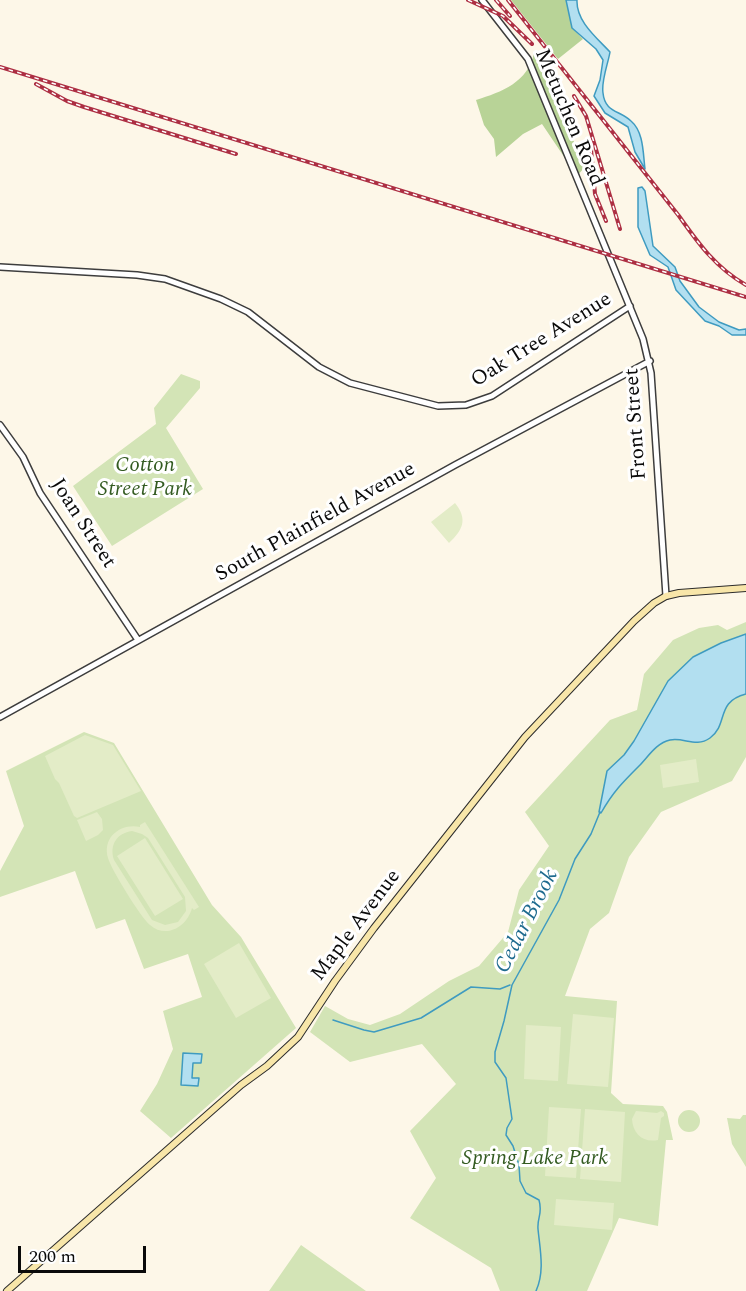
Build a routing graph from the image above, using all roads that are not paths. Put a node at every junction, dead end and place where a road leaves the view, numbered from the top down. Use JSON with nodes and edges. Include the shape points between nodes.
{"nodes":[{"id":1,"x":482,"y":0,"type":"edge"},
{"id":2,"x":610,"y":257,"type":"joint"},
{"id":3,"x":0,"y":267,"type":"edge"},
{"id":4,"x":630,"y":306,"type":"junction"},
{"id":5,"x":650,"y":361,"type":"junction"},
{"id":6,"x":0,"y":425,"type":"edge"},
{"id":7,"x":746,"y":588,"type":"edge"},
{"id":8,"x":666,"y":596,"type":"junction"},
{"id":9,"x":138,"y":640,"type":"junction"},
{"id":10,"x":0,"y":717,"type":"edge"},
{"id":11,"x":7,"y":1291,"type":"edge"}],
"edges":[{"from":1,"to":2,"type":"street","name":"Metuchen Road","via":[[528,59]]},
{"from":2,"to":4,"type":"street","name":"Front Street"},
{"from":3,"to":4,"type":"street","name":"Oak Tree Avenue","via":[[165,279],[248,312],[319,367],[341,379],[442,406],[466,405],[492,396]]},
{"from":4,"to":5,"type":"street","name":"Front Street"},
{"from":5,"to":8,"type":"street","name":"Front Street"},
{"from":5,"to":9,"type":"street","name":"South Plainfield Avenue"},
{"from":6,"to":9,"type":"street","name":"Joan Street","via":[[23,457],[40,493]]},
{"from":7,"to":8,"type":"main road","name":"Maple Avenue"},
{"from":8,"to":11,"type":"main road","name":"Maple Avenue","via":[[634,621],[525,737],[368,936],[298,1037]]},
{"from":9,"to":10,"type":"street","name":"South Plainfield Avenue"}]}
